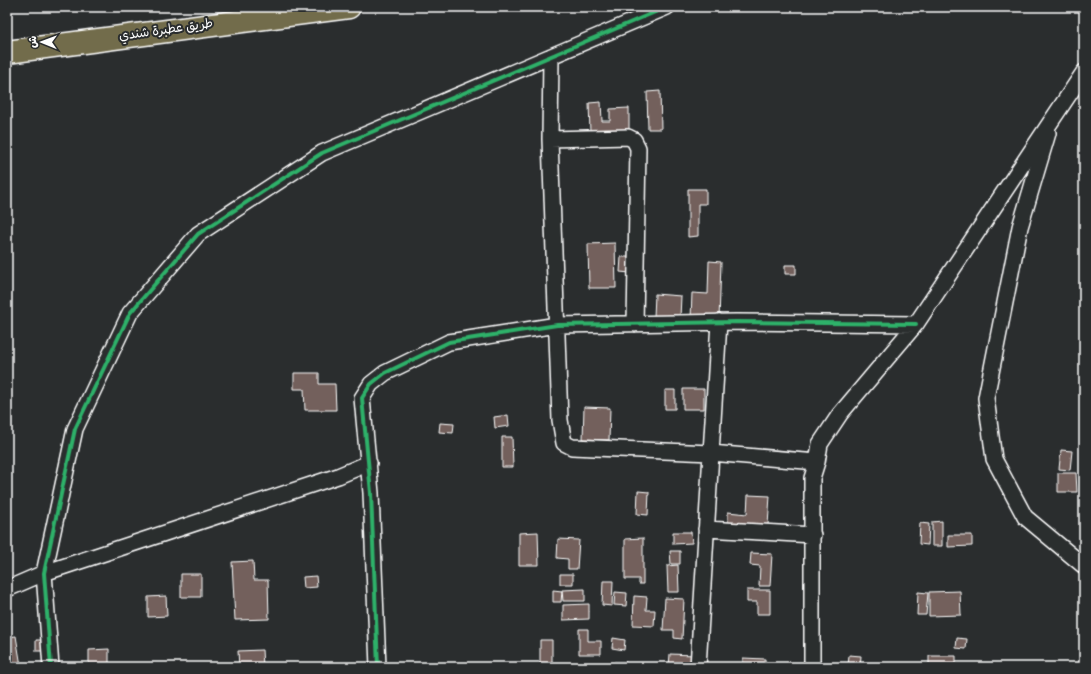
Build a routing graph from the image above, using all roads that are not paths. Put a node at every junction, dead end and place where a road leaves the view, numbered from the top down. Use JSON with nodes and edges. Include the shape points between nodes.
{"nodes":[{"id":1,"x":350,"y":7,"type":"edge"},
{"id":2,"x":667,"y":7,"type":"edge"},
{"id":3,"x":7,"y":52,"type":"edge"},
{"id":4,"x":551,"y":56,"type":"junction"},
{"id":5,"x":1084,"y":72,"type":"edge"},
{"id":6,"x":1079,"y":88,"type":"edge"},
{"id":7,"x":1052,"y":118,"type":"junction"},
{"id":8,"x":550,"y":139,"type":"junction"},
{"id":9,"x":720,"y":322,"type":"junction"},
{"id":10,"x":635,"y":324,"type":"junction"},
{"id":11,"x":916,"y":324,"type":"junction"},
{"id":12,"x":557,"y":325,"type":"junction"},
{"id":13,"x":710,"y":453,"type":"junction"},
{"id":14,"x":817,"y":462,"type":"junction"},
{"id":15,"x":369,"y":463,"type":"junction"},
{"id":16,"x":706,"y":529,"type":"junction"},
{"id":17,"x":812,"y":535,"type":"junction"},
{"id":18,"x":1084,"y":566,"type":"edge"},
{"id":19,"x":44,"y":573,"type":"junction"},
{"id":20,"x":7,"y":589,"type":"edge"},
{"id":21,"x":51,"y":667,"type":"edge"},
{"id":22,"x":378,"y":667,"type":"edge"},
{"id":23,"x":698,"y":667,"type":"edge"},
{"id":24,"x":812,"y":667,"type":"edge"}],
"edges":[{"from":1,"to":3,"type":"highway","name":"طريق عطبرة شندي"},
{"from":2,"to":4,"type":"street"},
{"from":4,"to":8,"type":"street"},
{"from":4,"to":19,"type":"street","via":[[322,153],[198,234],[130,313],[75,429]]},
{"from":5,"to":6,"type":"street"},
{"from":6,"to":7,"type":"street"},
{"from":7,"to":11,"type":"street"},
{"from":7,"to":18,"type":"street","via":[[1020,227],[986,398],[994,459],[1026,517]]},
{"from":8,"to":10,"type":"street","via":[[628,137],[634,140],[638,148]]},
{"from":8,"to":12,"type":"street"},
{"from":9,"to":10,"type":"street"},
{"from":9,"to":11,"type":"street"},
{"from":9,"to":13,"type":"street"},
{"from":10,"to":12,"type":"street"},
{"from":11,"to":14,"type":"street","via":[[840,414],[820,444]]},
{"from":12,"to":13,"type":"street","via":[[560,420],[564,443],[572,447]]},
{"from":12,"to":15,"type":"street","via":[[448,342],[385,373],[371,384],[362,398]]},
{"from":13,"to":14,"type":"street"},
{"from":13,"to":16,"type":"street"},
{"from":14,"to":17,"type":"street","via":[[812,478]]},
{"from":15,"to":19,"type":"street","via":[[338,476]]},
{"from":15,"to":22,"type":"street"},
{"from":16,"to":17,"type":"street"},
{"from":16,"to":23,"type":"street"},
{"from":17,"to":24,"type":"street"},
{"from":19,"to":20,"type":"street"},
{"from":19,"to":21,"type":"street"}]}
